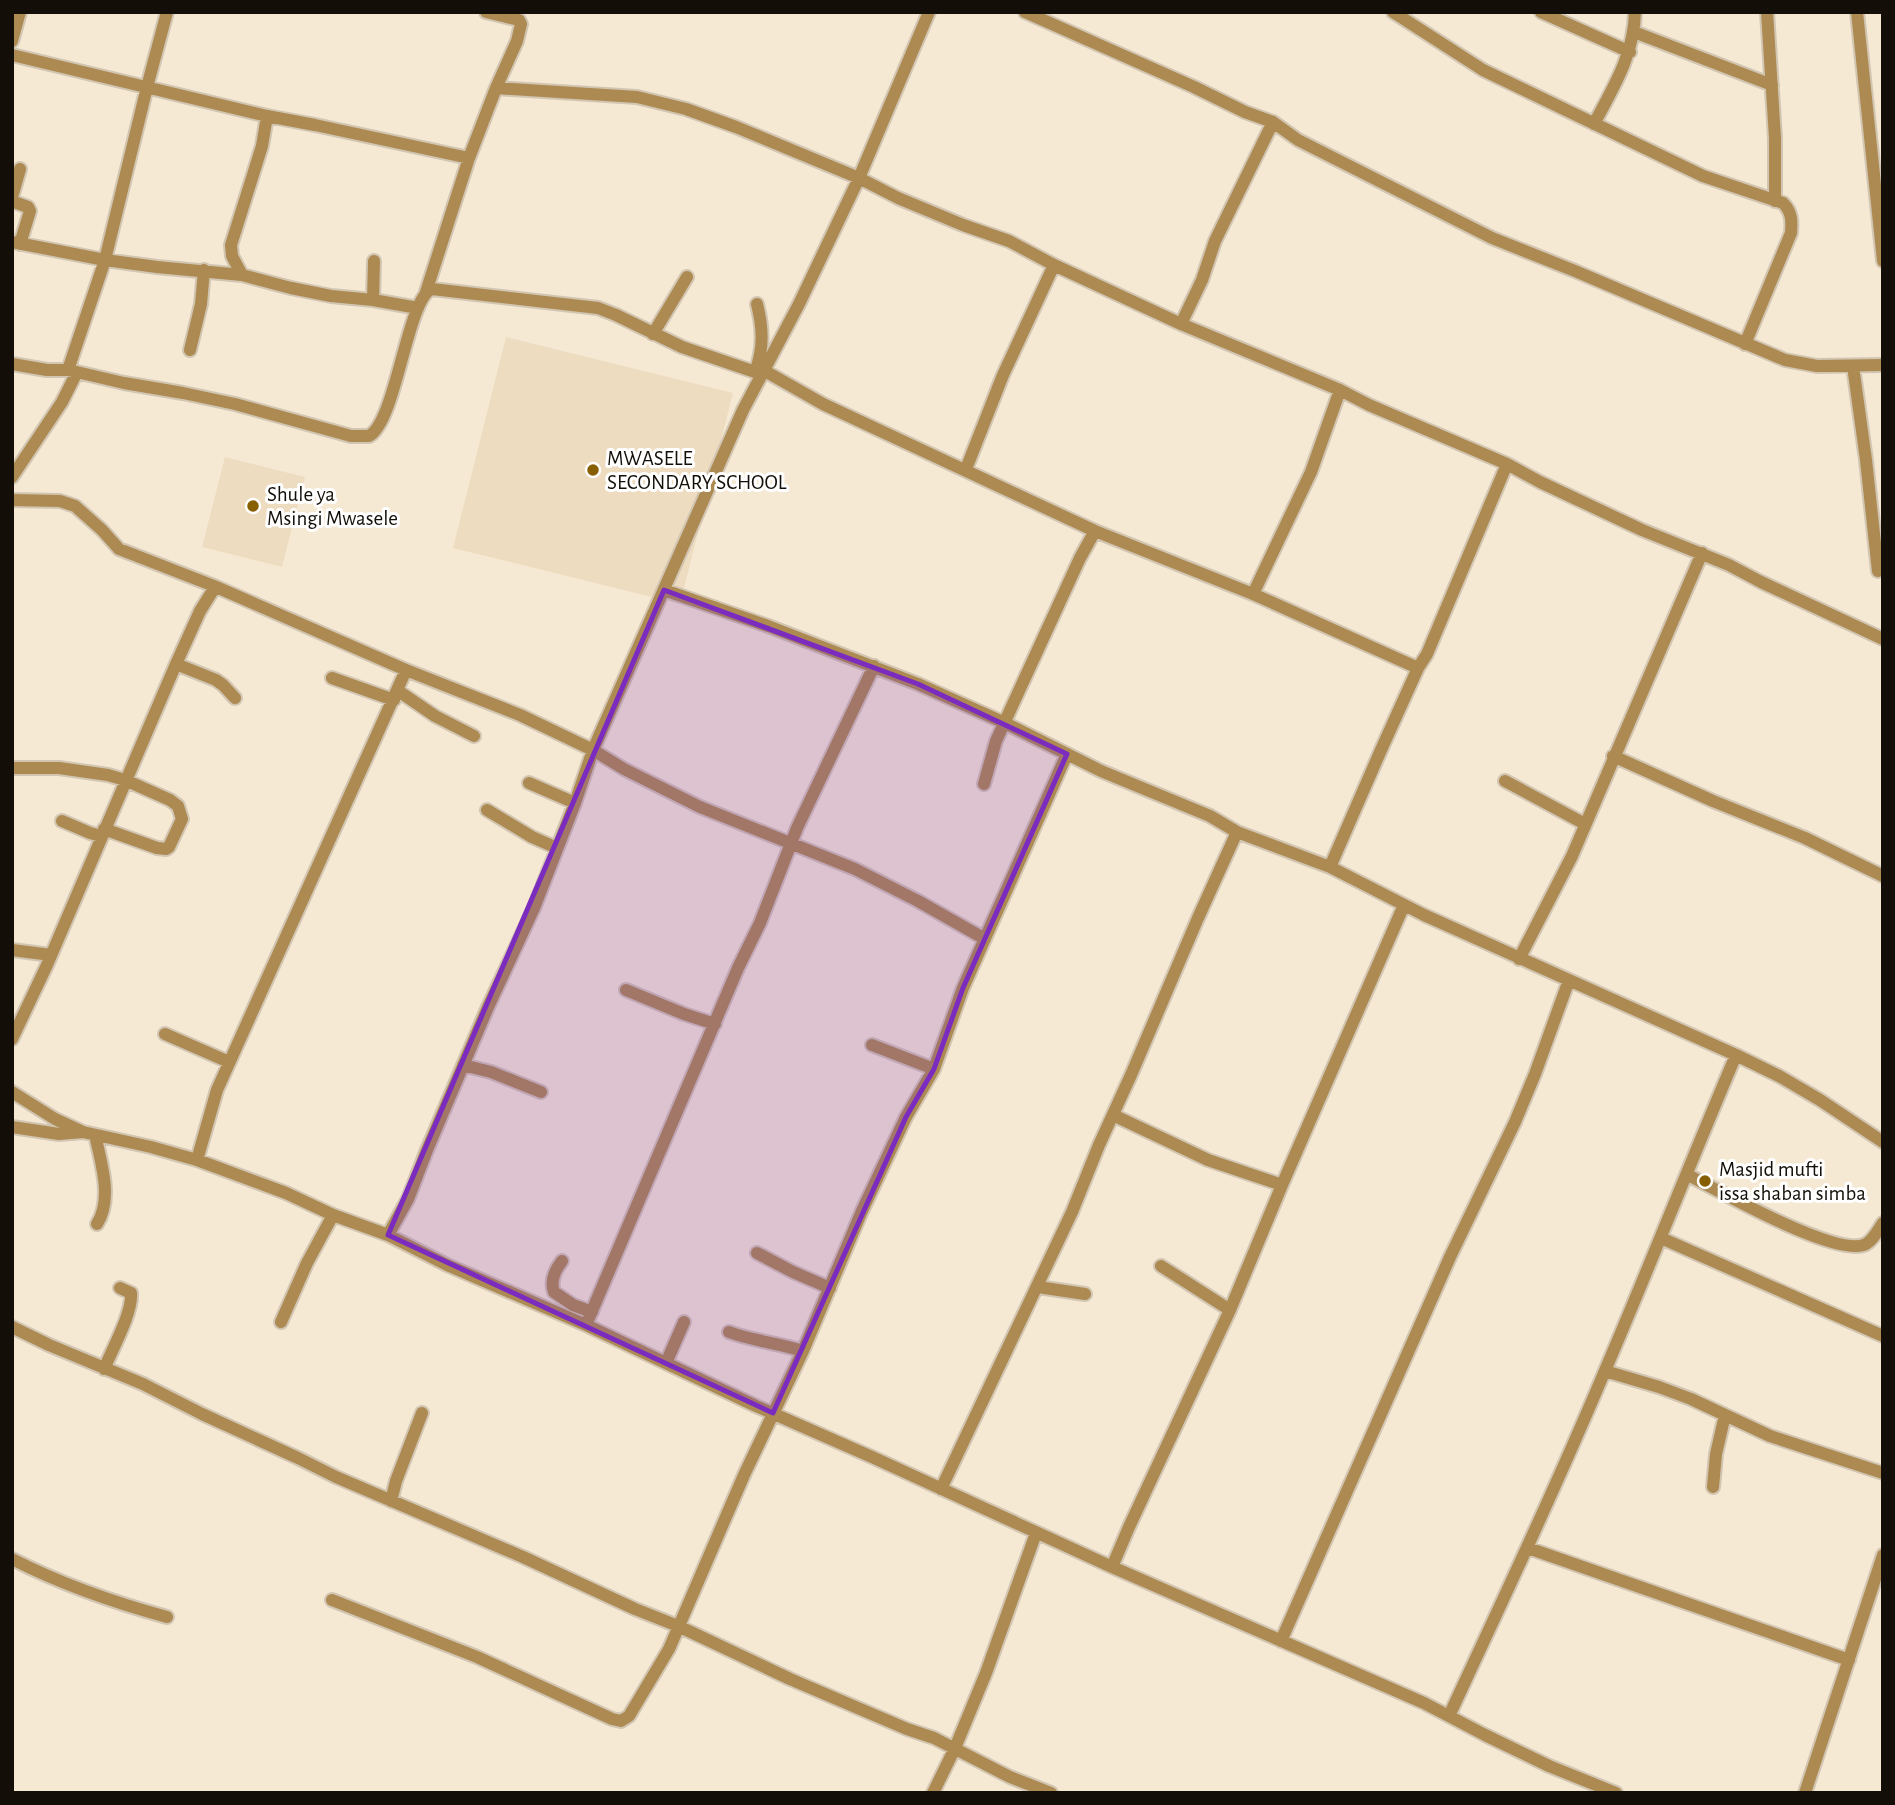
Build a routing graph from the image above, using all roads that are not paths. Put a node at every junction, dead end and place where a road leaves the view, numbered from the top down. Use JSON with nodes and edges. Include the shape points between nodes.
{"nodes":[{"id":1,"x":20,"y":12,"type":"edge"},
{"id":2,"x":167,"y":12,"type":"edge"},
{"id":3,"x":486,"y":12,"type":"edge"},
{"id":4,"x":929,"y":12,"type":"edge"},
{"id":5,"x":1025,"y":12,"type":"edge"},
{"id":6,"x":1393,"y":12,"type":"edge"},
{"id":7,"x":1541,"y":12,"type":"edge"},
{"id":8,"x":1635,"y":12,"type":"edge"},
{"id":9,"x":1767,"y":12,"type":"edge"},
{"id":10,"x":1857,"y":12,"type":"edge"},
{"id":11,"x":1634,"y":32,"type":"junction"},
{"id":12,"x":12,"y":41,"type":"edge"},
{"id":13,"x":1630,"y":52,"type":"junction"},
{"id":14,"x":12,"y":55,"type":"edge"},
{"id":15,"x":1772,"y":85,"type":"junction"},
{"id":16,"x":146,"y":87,"type":"junction"},
{"id":17,"x":496,"y":88,"type":"junction"},
{"id":18,"x":267,"y":116,"type":"junction"},
{"id":19,"x":1273,"y":122,"type":"junction"},
{"id":20,"x":1594,"y":124,"type":"junction"},
{"id":21,"x":469,"y":158,"type":"junction"},
{"id":22,"x":20,"y":169,"type":"dead end"},
{"id":23,"x":859,"y":178,"type":"junction"},
{"id":24,"x":12,"y":198,"type":"edge"},
{"id":25,"x":1775,"y":201,"type":"junction"},
{"id":26,"x":16,"y":243,"type":"edge"},
{"id":27,"x":105,"y":260,"type":"junction"},
{"id":28,"x":374,"y":261,"type":"dead end"},
{"id":29,"x":1883,"y":261,"type":"edge"},
{"id":30,"x":1054,"y":265,"type":"junction"},
{"id":31,"x":204,"y":270,"type":"junction"},
{"id":32,"x":242,"y":275,"type":"junction"},
{"id":33,"x":687,"y":277,"type":"dead end"},
{"id":34,"x":426,"y":292,"type":"junction"},
{"id":35,"x":373,"y":300,"type":"junction"},
{"id":36,"x":757,"y":304,"type":"dead end"},
{"id":37,"x":418,"y":308,"type":"junction"},
{"id":38,"x":1181,"y":324,"type":"junction"},
{"id":39,"x":653,"y":334,"type":"junction"},
{"id":40,"x":1745,"y":344,"type":"junction"},
{"id":41,"x":190,"y":350,"type":"dead end"},
{"id":42,"x":12,"y":363,"type":"edge"},
{"id":43,"x":1883,"y":365,"type":"edge"},
{"id":44,"x":1853,"y":366,"type":"junction"},
{"id":45,"x":73,"y":371,"type":"junction"},
{"id":46,"x":760,"y":372,"type":"junction"},
{"id":47,"x":1339,"y":390,"type":"junction"},
{"id":48,"x":1507,"y":464,"type":"junction"},
{"id":49,"x":966,"y":469,"type":"junction"},
{"id":50,"x":12,"y":477,"type":"edge"},
{"id":51,"x":12,"y":500,"type":"edge"},
{"id":52,"x":1095,"y":531,"type":"junction"},
{"id":53,"x":1702,"y":553,"type":"junction"},
{"id":54,"x":1878,"y":571,"type":"dead end"},
{"id":55,"x":215,"y":587,"type":"junction"},
{"id":56,"x":664,"y":590,"type":"junction"},
{"id":57,"x":1253,"y":594,"type":"junction"},
{"id":58,"x":1883,"y":639,"type":"edge"},
{"id":59,"x":176,"y":664,"type":"junction"},
{"id":60,"x":874,"y":666,"type":"junction"},
{"id":61,"x":1418,"y":668,"type":"junction"},
{"id":62,"x":406,"y":670,"type":"junction"},
{"id":63,"x":332,"y":678,"type":"dead end"},
{"id":64,"x":396,"y":695,"type":"junction"},
{"id":65,"x":235,"y":698,"type":"dead end"},
{"id":66,"x":1005,"y":723,"type":"junction"},
{"id":67,"x":474,"y":736,"type":"dead end"},
{"id":68,"x":593,"y":750,"type":"junction"},
{"id":69,"x":1067,"y":754,"type":"junction"},
{"id":70,"x":1613,"y":756,"type":"junction"},
{"id":71,"x":12,"y":768,"type":"edge"},
{"id":72,"x":125,"y":780,"type":"junction"},
{"id":73,"x":1505,"y":781,"type":"dead end"},
{"id":74,"x":529,"y":783,"type":"dead end"},
{"id":75,"x":984,"y":784,"type":"dead end"},
{"id":76,"x":575,"y":803,"type":"junction"},
{"id":77,"x":487,"y":810,"type":"dead end"},
{"id":78,"x":62,"y":821,"type":"dead end"},
{"id":79,"x":1585,"y":824,"type":"junction"},
{"id":80,"x":103,"y":832,"type":"junction"},
{"id":81,"x":1237,"y":832,"type":"junction"},
{"id":82,"x":791,"y":843,"type":"junction"},
{"id":83,"x":556,"y":848,"type":"junction"},
{"id":84,"x":1330,"y":867,"type":"junction"},
{"id":85,"x":1883,"y":876,"type":"edge"},
{"id":86,"x":1404,"y":905,"type":"junction"},
{"id":87,"x":985,"y":939,"type":"junction"},
{"id":88,"x":12,"y":950,"type":"edge"},
{"id":89,"x":51,"y":955,"type":"junction"},
{"id":90,"x":1519,"y":958,"type":"junction"},
{"id":91,"x":1569,"y":980,"type":"junction"},
{"id":92,"x":625,"y":990,"type":"dead end"},
{"id":93,"x":715,"y":1024,"type":"junction"},
{"id":94,"x":165,"y":1034,"type":"dead end"},
{"id":95,"x":12,"y":1039,"type":"edge"},
{"id":96,"x":873,"y":1045,"type":"dead end"},
{"id":97,"x":1735,"y":1055,"type":"junction"},
{"id":98,"x":229,"y":1062,"type":"junction"},
{"id":99,"x":463,"y":1065,"type":"junction"},
{"id":100,"x":934,"y":1069,"type":"junction"},
{"id":101,"x":12,"y":1092,"type":"edge"},
{"id":102,"x":541,"y":1092,"type":"dead end"},
{"id":103,"x":1114,"y":1115,"type":"junction"},
{"id":104,"x":12,"y":1127,"type":"edge"},
{"id":105,"x":89,"y":1133,"type":"junction"},
{"id":106,"x":1883,"y":1142,"type":"edge"},
{"id":107,"x":197,"y":1160,"type":"junction"},
{"id":108,"x":1688,"y":1175,"type":"junction"},
{"id":109,"x":1282,"y":1185,"type":"junction"},
{"id":110,"x":333,"y":1215,"type":"junction"},
{"id":111,"x":1883,"y":1223,"type":"edge"},
{"id":112,"x":97,"y":1224,"type":"dead end"},
{"id":113,"x":388,"y":1234,"type":"junction"},
{"id":114,"x":1661,"y":1238,"type":"junction"},
{"id":115,"x":757,"y":1253,"type":"dead end"},
{"id":116,"x":562,"y":1261,"type":"dead end"},
{"id":117,"x":1161,"y":1266,"type":"dead end"},
{"id":118,"x":1038,"y":1287,"type":"junction"},
{"id":119,"x":120,"y":1288,"type":"dead end"},
{"id":120,"x":830,"y":1288,"type":"junction"},
{"id":121,"x":1085,"y":1294,"type":"dead end"},
{"id":122,"x":1230,"y":1310,"type":"junction"},
{"id":123,"x":592,"y":1312,"type":"junction"},
{"id":124,"x":281,"y":1322,"type":"dead end"},
{"id":125,"x":684,"y":1322,"type":"dead end"},
{"id":126,"x":586,"y":1325,"type":"junction"},
{"id":127,"x":12,"y":1327,"type":"edge"},
{"id":128,"x":729,"y":1332,"type":"dead end"},
{"id":129,"x":1883,"y":1336,"type":"edge"},
{"id":130,"x":803,"y":1351,"type":"junction"},
{"id":131,"x":666,"y":1363,"type":"junction"},
{"id":132,"x":104,"y":1369,"type":"junction"},
{"id":133,"x":1605,"y":1371,"type":"junction"},
{"id":134,"x":422,"y":1413,"type":"dead end"},
{"id":135,"x":773,"y":1413,"type":"junction"},
{"id":136,"x":1725,"y":1415,"type":"junction"},
{"id":137,"x":1883,"y":1473,"type":"edge"},
{"id":138,"x":1713,"y":1487,"type":"dead end"},
{"id":139,"x":941,"y":1489,"type":"junction"},
{"id":140,"x":391,"y":1501,"type":"junction"},
{"id":141,"x":1036,"y":1533,"type":"junction"},
{"id":142,"x":1528,"y":1548,"type":"junction"},
{"id":143,"x":1883,"y":1555,"type":"edge"},
{"id":144,"x":12,"y":1559,"type":"edge"},
{"id":145,"x":1112,"y":1567,"type":"junction"},
{"id":146,"x":332,"y":1600,"type":"dead end"},
{"id":147,"x":167,"y":1617,"type":"dead end"},
{"id":148,"x":678,"y":1626,"type":"junction"},
{"id":149,"x":1281,"y":1640,"type":"junction"},
{"id":150,"x":1849,"y":1660,"type":"junction"},
{"id":151,"x":1449,"y":1716,"type":"junction"},
{"id":152,"x":955,"y":1748,"type":"junction"},
{"id":153,"x":933,"y":1793,"type":"edge"},
{"id":154,"x":1051,"y":1793,"type":"edge"},
{"id":155,"x":1616,"y":1793,"type":"edge"},
{"id":156,"x":1805,"y":1793,"type":"edge"}],
"edges":[{"from":1,"to":12,"type":"street"},
{"from":2,"to":16,"type":"street"},
{"from":3,"to":17,"type":"street","via":[[522,24]]},
{"from":4,"to":23,"type":"street"},
{"from":5,"to":19,"type":"street"},
{"from":6,"to":20,"type":"street","via":[[1483,70]]},
{"from":7,"to":13,"type":"street"},
{"from":8,"to":11,"type":"street"},
{"from":9,"to":15,"type":"street"},
{"from":10,"to":29,"type":"street"},
{"from":11,"to":13,"type":"street"},
{"from":11,"to":15,"type":"street"},
{"from":13,"to":20,"type":"street"},
{"from":14,"to":16,"type":"street"},
{"from":15,"to":25,"type":"street"},
{"from":16,"to":18,"type":"street"},
{"from":16,"to":27,"type":"street"},
{"from":17,"to":21,"type":"street"},
{"from":17,"to":23,"type":"street","via":[[637,97],[686,108]]},
{"from":18,"to":21,"type":"street"},
{"from":18,"to":32,"type":"street","via":[[231,245]]},
{"from":19,"to":38,"type":"street","via":[[1215,240]]},
{"from":19,"to":40,"type":"street","via":[[1492,238]]},
{"from":20,"to":25,"type":"street","via":[[1703,176]]},
{"from":21,"to":34,"type":"street"},
{"from":22,"to":24,"type":"street"},
{"from":23,"to":30,"type":"street","via":[[1009,241]]},
{"from":23,"to":46,"type":"street"},
{"from":24,"to":26,"type":"street","via":[[30,211]]},
{"from":25,"to":40,"type":"street","via":[[1788,208],[1791,233]]},
{"from":26,"to":27,"type":"street"},
{"from":27,"to":31,"type":"street"},
{"from":27,"to":45,"type":"street"},
{"from":28,"to":35,"type":"street"},
{"from":30,"to":38,"type":"street"},
{"from":30,"to":49,"type":"street"},
{"from":31,"to":32,"type":"street"},
{"from":31,"to":41,"type":"street"},
{"from":32,"to":35,"type":"street"},
{"from":33,"to":39,"type":"street"},
{"from":34,"to":37,"type":"street"},
{"from":34,"to":39,"type":"street","via":[[585,305]]},
{"from":35,"to":37,"type":"street"},
{"from":36,"to":46,"type":"street"},
{"from":37,"to":45,"type":"street","via":[[388,404],[369,436],[351,436],[235,404]]},
{"from":38,"to":47,"type":"street"},
{"from":39,"to":46,"type":"street"},
{"from":40,"to":44,"type":"street","via":[[1801,364]]},
{"from":42,"to":45,"type":"street"},
{"from":43,"to":44,"type":"street"},
{"from":44,"to":54,"type":"street"},
{"from":45,"to":50,"type":"street","via":[[62,402]]},
{"from":46,"to":49,"type":"street"},
{"from":46,"to":56,"type":"street"},
{"from":47,"to":48,"type":"street"},
{"from":47,"to":57,"type":"street","via":[[1311,472]]},
{"from":48,"to":53,"type":"street","via":[[1642,530]]},
{"from":48,"to":61,"type":"street"},
{"from":49,"to":52,"type":"street"},
{"from":51,"to":55,"type":"street","via":[[60,501],[75,506],[119,549]]},
{"from":52,"to":57,"type":"street"},
{"from":52,"to":66,"type":"street"},
{"from":53,"to":58,"type":"street"},
{"from":53,"to":70,"type":"street"},
{"from":55,"to":59,"type":"street"},
{"from":55,"to":62,"type":"street"},
{"from":56,"to":60,"type":"street"},
{"from":56,"to":68,"type":"street"},
{"from":57,"to":61,"type":"street"},
{"from":59,"to":65,"type":"street","via":[[216,680]]},
{"from":59,"to":72,"type":"street"},
{"from":60,"to":66,"type":"street"},
{"from":60,"to":82,"type":"street"},
{"from":61,"to":84,"type":"street"},
{"from":62,"to":64,"type":"street"},
{"from":62,"to":68,"type":"street"},
{"from":63,"to":64,"type":"street"},
{"from":64,"to":67,"type":"street"},
{"from":64,"to":98,"type":"street"},
{"from":66,"to":69,"type":"street"},
{"from":66,"to":75,"type":"street"},
{"from":68,"to":76,"type":"street"},
{"from":68,"to":82,"type":"street","via":[[700,807]]},
{"from":69,"to":81,"type":"street"},
{"from":69,"to":87,"type":"street"},
{"from":70,"to":79,"type":"street"},
{"from":70,"to":85,"type":"street"},
{"from":71,"to":72,"type":"street","via":[[70,769]]},
{"from":72,"to":80,"type":"street"},
{"from":72,"to":80,"type":"street","via":[[170,800],[178,806],[182,819],[169,847],[163,849]]},
{"from":73,"to":79,"type":"street"},
{"from":74,"to":76,"type":"street"},
{"from":76,"to":83,"type":"street"},
{"from":77,"to":83,"type":"street"},
{"from":78,"to":80,"type":"street","via":[[90,833]]},
{"from":79,"to":90,"type":"street"},
{"from":80,"to":89,"type":"street"},
{"from":81,"to":84,"type":"street"},
{"from":81,"to":103,"type":"street"},
{"from":82,"to":87,"type":"street","via":[[855,869]]},
{"from":82,"to":93,"type":"street"},
{"from":83,"to":99,"type":"street"},
{"from":84,"to":86,"type":"street"},
{"from":86,"to":90,"type":"street"},
{"from":86,"to":109,"type":"street"},
{"from":87,"to":100,"type":"street"},
{"from":88,"to":89,"type":"street"},
{"from":89,"to":95,"type":"street"},
{"from":90,"to":91,"type":"street"},
{"from":91,"to":97,"type":"street"},
{"from":91,"to":149,"type":"street","via":[[1524,1101]]},
{"from":92,"to":93,"type":"street"},
{"from":93,"to":123,"type":"street"},
{"from":94,"to":98,"type":"street"},
{"from":96,"to":100,"type":"street"},
{"from":97,"to":106,"type":"street","via":[[1799,1088]]},
{"from":97,"to":108,"type":"street"},
{"from":98,"to":107,"type":"street"},
{"from":99,"to":102,"type":"street"},
{"from":99,"to":113,"type":"street","via":[[408,1199]]},
{"from":100,"to":120,"type":"street","via":[[906,1117]]},
{"from":101,"to":105,"type":"street","via":[[55,1119]]},
{"from":103,"to":109,"type":"street","via":[[1209,1160]]},
{"from":103,"to":118,"type":"street"},
{"from":104,"to":105,"type":"street"},
{"from":105,"to":107,"type":"street"},
{"from":105,"to":112,"type":"street","via":[[106,1198]]},
{"from":107,"to":110,"type":"street"},
{"from":108,"to":111,"type":"street","via":[[1793,1227],[1846,1247],[1865,1245]]},
{"from":108,"to":114,"type":"street"},
{"from":109,"to":122,"type":"street"},
{"from":110,"to":113,"type":"street"},
{"from":110,"to":124,"type":"street"},
{"from":113,"to":126,"type":"street","via":[[468,1275]]},
{"from":114,"to":129,"type":"street"},
{"from":114,"to":133,"type":"street"},
{"from":115,"to":120,"type":"street"},
{"from":116,"to":123,"type":"street","via":[[553,1291]]},
{"from":117,"to":122,"type":"street"},
{"from":118,"to":121,"type":"street"},
{"from":118,"to":139,"type":"street"},
{"from":119,"to":132,"type":"street","via":[[131,1293],[131,1300]]},
{"from":120,"to":130,"type":"street"},
{"from":122,"to":145,"type":"street"},
{"from":123,"to":126,"type":"street"},
{"from":125,"to":131,"type":"street"},
{"from":126,"to":131,"type":"street"},
{"from":127,"to":132,"type":"street"},
{"from":128,"to":130,"type":"street"},
{"from":130,"to":135,"type":"street"},
{"from":131,"to":135,"type":"street"},
{"from":132,"to":140,"type":"street"},
{"from":133,"to":136,"type":"street","via":[[1659,1387]]},
{"from":133,"to":142,"type":"street"},
{"from":134,"to":140,"type":"street"},
{"from":135,"to":139,"type":"street"},
{"from":135,"to":148,"type":"street"},
{"from":136,"to":137,"type":"street","via":[[1770,1436]]},
{"from":136,"to":138,"type":"street"},
{"from":139,"to":141,"type":"street"},
{"from":140,"to":148,"type":"street"},
{"from":141,"to":145,"type":"street"},
{"from":141,"to":152,"type":"street"},
{"from":142,"to":150,"type":"street"},
{"from":142,"to":151,"type":"street"},
{"from":143,"to":150,"type":"street"},
{"from":144,"to":147,"type":"street","via":[[113,1602]]},
{"from":145,"to":149,"type":"street"},
{"from":146,"to":148,"type":"street","via":[[621,1721],[647,1689]]},
{"from":148,"to":152,"type":"street"},
{"from":149,"to":151,"type":"street"},
{"from":150,"to":156,"type":"street"},
{"from":151,"to":155,"type":"street","via":[[1549,1766]]},
{"from":152,"to":153,"type":"street"},
{"from":152,"to":154,"type":"street"}]}
